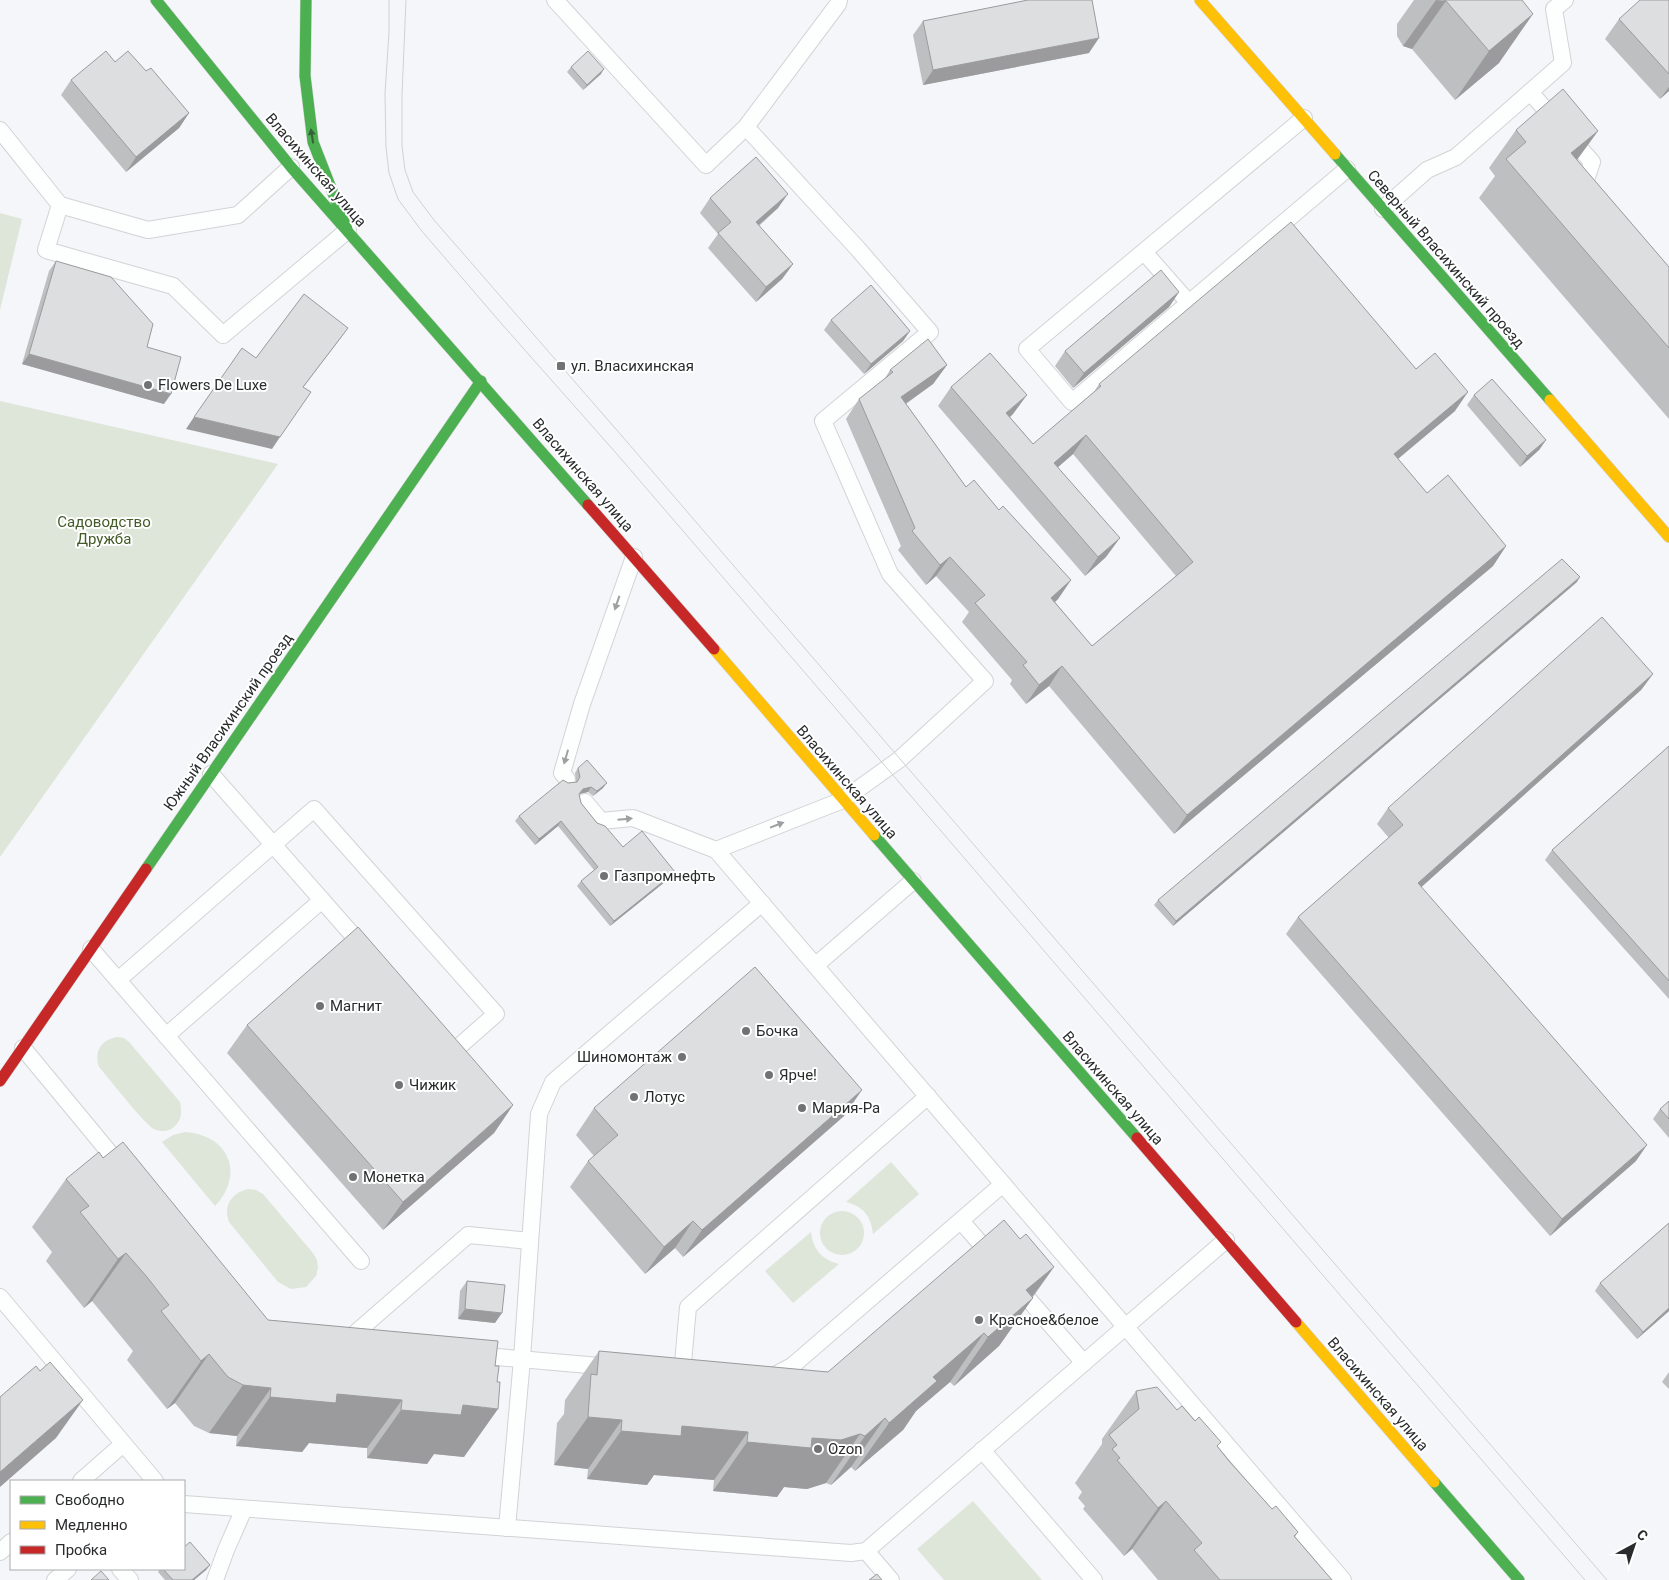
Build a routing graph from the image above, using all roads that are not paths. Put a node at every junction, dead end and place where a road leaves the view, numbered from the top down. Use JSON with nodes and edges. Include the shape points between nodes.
{"nodes":[{"id":1,"x":156,"y":0,"type":"edge"},
{"id":2,"x":306,"y":0,"type":"edge"},
{"id":3,"x":555,"y":0,"type":"edge"},
{"id":4,"x":839,"y":0,"type":"edge"},
{"id":5,"x":1200,"y":0,"type":"edge"},
{"id":6,"x":1565,"y":0,"type":"edge"},
{"id":7,"x":1530,"y":92,"type":"junction"},
{"id":8,"x":1304,"y":118,"type":"junction"},
{"id":9,"x":746,"y":127,"type":"junction"},
{"id":10,"x":0,"y":130,"type":"edge"},
{"id":11,"x":291,"y":167,"type":"junction"},
{"id":12,"x":1347,"y":169,"type":"junction"},
{"id":13,"x":60,"y":205,"type":"junction"},
{"id":14,"x":1604,"y":205,"type":"edge"},
{"id":15,"x":1383,"y":209,"type":"junction"},
{"id":16,"x":348,"y":230,"type":"junction"},
{"id":17,"x":1144,"y":252,"type":"junction"},
{"id":18,"x":1188,"y":303,"type":"junction"},
{"id":19,"x":481,"y":381,"type":"junction"},
{"id":20,"x":1669,"y":537,"type":"edge"},
{"id":21,"x":634,"y":557,"type":"junction"},
{"id":22,"x":211,"y":774,"type":"junction"},
{"id":23,"x":567,"y":779,"type":"dead end"},
{"id":24,"x":843,"y":800,"type":"junction"},
{"id":25,"x":585,"y":802,"type":"dead end"},
{"id":26,"x":273,"y":845,"type":"junction"},
{"id":27,"x":716,"y":850,"type":"junction"},
{"id":28,"x":913,"y":881,"type":"junction"},
{"id":29,"x":322,"y":900,"type":"junction"},
{"id":30,"x":762,"y":903,"type":"junction"},
{"id":31,"x":91,"y":949,"type":"junction"},
{"id":32,"x":373,"y":957,"type":"edge"},
{"id":33,"x":816,"y":965,"type":"junction"},
{"id":34,"x":118,"y":980,"type":"junction"},
{"id":35,"x":166,"y":1036,"type":"junction"},
{"id":36,"x":442,"y":1036,"type":"edge"},
{"id":37,"x":22,"y":1048,"type":"junction"},
{"id":38,"x":455,"y":1050,"type":"junction"},
{"id":39,"x":468,"y":1065,"type":"edge"},
{"id":40,"x":0,"y":1080,"type":"edge"},
{"id":41,"x":928,"y":1096,"type":"junction"},
{"id":42,"x":135,"y":1183,"type":"edge"},
{"id":43,"x":1004,"y":1184,"type":"junction"},
{"id":44,"x":961,"y":1221,"type":"junction"},
{"id":45,"x":1226,"y":1240,"type":"junction"},
{"id":46,"x":530,"y":1241,"type":"junction"},
{"id":47,"x":361,"y":1261,"type":"dead end"},
{"id":48,"x":0,"y":1296,"type":"edge"},
{"id":49,"x":1126,"y":1327,"type":"junction"},
{"id":50,"x":324,"y":1341,"type":"edge"},
{"id":51,"x":344,"y":1343,"type":"junction"},
{"id":52,"x":362,"y":1345,"type":"edge"},
{"id":53,"x":456,"y":1353,"type":"edge"},
{"id":54,"x":522,"y":1359,"type":"junction"},
{"id":55,"x":1084,"y":1363,"type":"junction"},
{"id":56,"x":625,"y":1369,"type":"edge"},
{"id":57,"x":663,"y":1372,"type":"edge"},
{"id":58,"x":682,"y":1374,"type":"junction"},
{"id":59,"x":701,"y":1376,"type":"edge"},
{"id":60,"x":755,"y":1380,"type":"edge"},
{"id":61,"x":124,"y":1444,"type":"junction"},
{"id":62,"x":982,"y":1450,"type":"junction"},
{"id":63,"x":82,"y":1480,"type":"edge"},
{"id":64,"x":154,"y":1480,"type":"edge"},
{"id":65,"x":185,"y":1504,"type":"edge"},
{"id":66,"x":244,"y":1509,"type":"junction"},
{"id":67,"x":507,"y":1528,"type":"junction"},
{"id":68,"x":10,"y":1543,"type":"edge"},
{"id":69,"x":866,"y":1551,"type":"junction"},
{"id":70,"x":0,"y":1552,"type":"edge"},
{"id":71,"x":67,"y":1570,"type":"edge"},
{"id":72,"x":121,"y":1570,"type":"edge"},
{"id":73,"x":55,"y":1580,"type":"edge"},
{"id":74,"x":130,"y":1580,"type":"edge"},
{"id":75,"x":215,"y":1580,"type":"edge"},
{"id":76,"x":892,"y":1580,"type":"edge"},
{"id":77,"x":1094,"y":1580,"type":"edge"},
{"id":78,"x":1343,"y":1580,"type":"edge"},
{"id":79,"x":1519,"y":1580,"type":"edge"}],
"edges":[{"from":1,"to":11,"type":"main road","name":"Власихинская улица"},
{"from":16,"to":2,"type":"main road","one_way":true,"via":[[313,142],[305,76]]},
{"from":3,"to":9,"type":"lane","via":[[706,165]]},
{"from":4,"to":9,"type":"lane"},
{"from":5,"to":8,"type":"main road","name":"Северный Власихинский проезд"},
{"from":6,"to":7,"type":"lane","via":[[1554,9],[1563,63]]},
{"from":7,"to":14,"type":"lane","via":[[1592,162],[1584,183]]},
{"from":7,"to":15,"type":"lane","via":[[1456,157],[1427,170]]},
{"from":8,"to":12,"type":"main road","name":"Северный Власихинский проезд"},
{"from":8,"to":17,"type":"lane"},
{"from":9,"to":24,"type":"lane","via":[[930,332],[823,421],[890,574],[985,681],[900,759]]},
{"from":10,"to":13,"type":"lane"},
{"from":11,"to":13,"type":"lane","via":[[238,215],[148,230]]},
{"from":11,"to":16,"type":"main road","name":"Власихинская улица"},
{"from":12,"to":15,"type":"main road","name":"Северный Власихинский проезд"},
{"from":12,"to":18,"type":"lane"},
{"from":13,"to":16,"type":"lane","via":[[46,250],[173,286],[223,335]]},
{"from":15,"to":20,"type":"main road","name":"Северный Власихинский проезд"},
{"from":16,"to":19,"type":"main road","name":"Власихинская улица"},
{"from":17,"to":18,"type":"lane"},
{"from":17,"to":18,"type":"lane","via":[[1027,349],[1059,387],[1072,402]]},
{"from":19,"to":21,"type":"main road","name":"Власихинская улица"},
{"from":19,"to":22,"type":"main road","name":"Южный Власихинский проезд"},
{"from":21,"to":23,"type":"lane","one_way":true,"via":[[582,704],[562,773]]},
{"from":21,"to":24,"type":"main road","name":"Власихинская улица"},
{"from":22,"to":26,"type":"lane"},
{"from":22,"to":31,"type":"main road","name":"Южный Власихинский проезд"},
{"from":27,"to":24,"type":"lane","one_way":true},
{"from":24,"to":28,"type":"main road","name":"Власихинская улица"},
{"from":25,"to":27,"type":"lane","one_way":true,"via":[[601,821],[633,818]]},
{"from":26,"to":29,"type":"lane"},
{"from":26,"to":34,"type":"lane"},
{"from":26,"to":38,"type":"lane","via":[[314,809],[496,1014]]},
{"from":27,"to":30,"type":"lane"},
{"from":28,"to":33,"type":"lane"},
{"from":28,"to":45,"type":"main road","name":"Власихинская улица"},
{"from":29,"to":32,"type":"lane"},
{"from":29,"to":35,"type":"lane"},
{"from":30,"to":33,"type":"lane"},
{"from":30,"to":46,"type":"lane","via":[[553,1082],[539,1114]]},
{"from":31,"to":34,"type":"lane"},
{"from":31,"to":37,"type":"main road","name":"Южный Власихинский проезд"},
{"from":33,"to":41,"type":"lane"},
{"from":34,"to":35,"type":"lane"},
{"from":35,"to":47,"type":"lane"},
{"from":36,"to":38,"type":"lane"},
{"from":37,"to":40,"type":"main road","name":"Южный Власихинский проезд"},
{"from":37,"to":42,"type":"lane"},
{"from":38,"to":39,"type":"lane"},
{"from":41,"to":43,"type":"lane"},
{"from":41,"to":58,"type":"lane","via":[[688,1307]]},
{"from":43,"to":44,"type":"lane"},
{"from":43,"to":49,"type":"lane"},
{"from":44,"to":55,"type":"lane"},
{"from":44,"to":60,"type":"lane","via":[[792,1366],[762,1381]]},
{"from":45,"to":49,"type":"lane"},
{"from":45,"to":79,"type":"main road","name":"Власихинская улица"},
{"from":46,"to":51,"type":"lane","via":[[468,1235]]},
{"from":46,"to":54,"type":"lane"},
{"from":48,"to":61,"type":"lane"},
{"from":49,"to":55,"type":"lane"},
{"from":49,"to":78,"type":"lane"},
{"from":50,"to":51,"type":"lane"},
{"from":51,"to":52,"type":"lane"},
{"from":53,"to":54,"type":"lane"},
{"from":54,"to":56,"type":"lane"},
{"from":54,"to":67,"type":"lane"},
{"from":55,"to":62,"type":"lane"},
{"from":57,"to":58,"type":"lane"},
{"from":58,"to":59,"type":"lane"},
{"from":61,"to":63,"type":"lane"},
{"from":61,"to":64,"type":"lane"},
{"from":62,"to":69,"type":"lane"},
{"from":62,"to":77,"type":"lane"},
{"from":65,"to":66,"type":"lane"},
{"from":66,"to":67,"type":"lane"},
{"from":66,"to":75,"type":"lane"},
{"from":67,"to":69,"type":"lane","via":[[852,1553]]},
{"from":68,"to":70,"type":"lane"},
{"from":69,"to":76,"type":"lane"},
{"from":71,"to":73,"type":"lane"},
{"from":72,"to":74,"type":"lane"}]}
